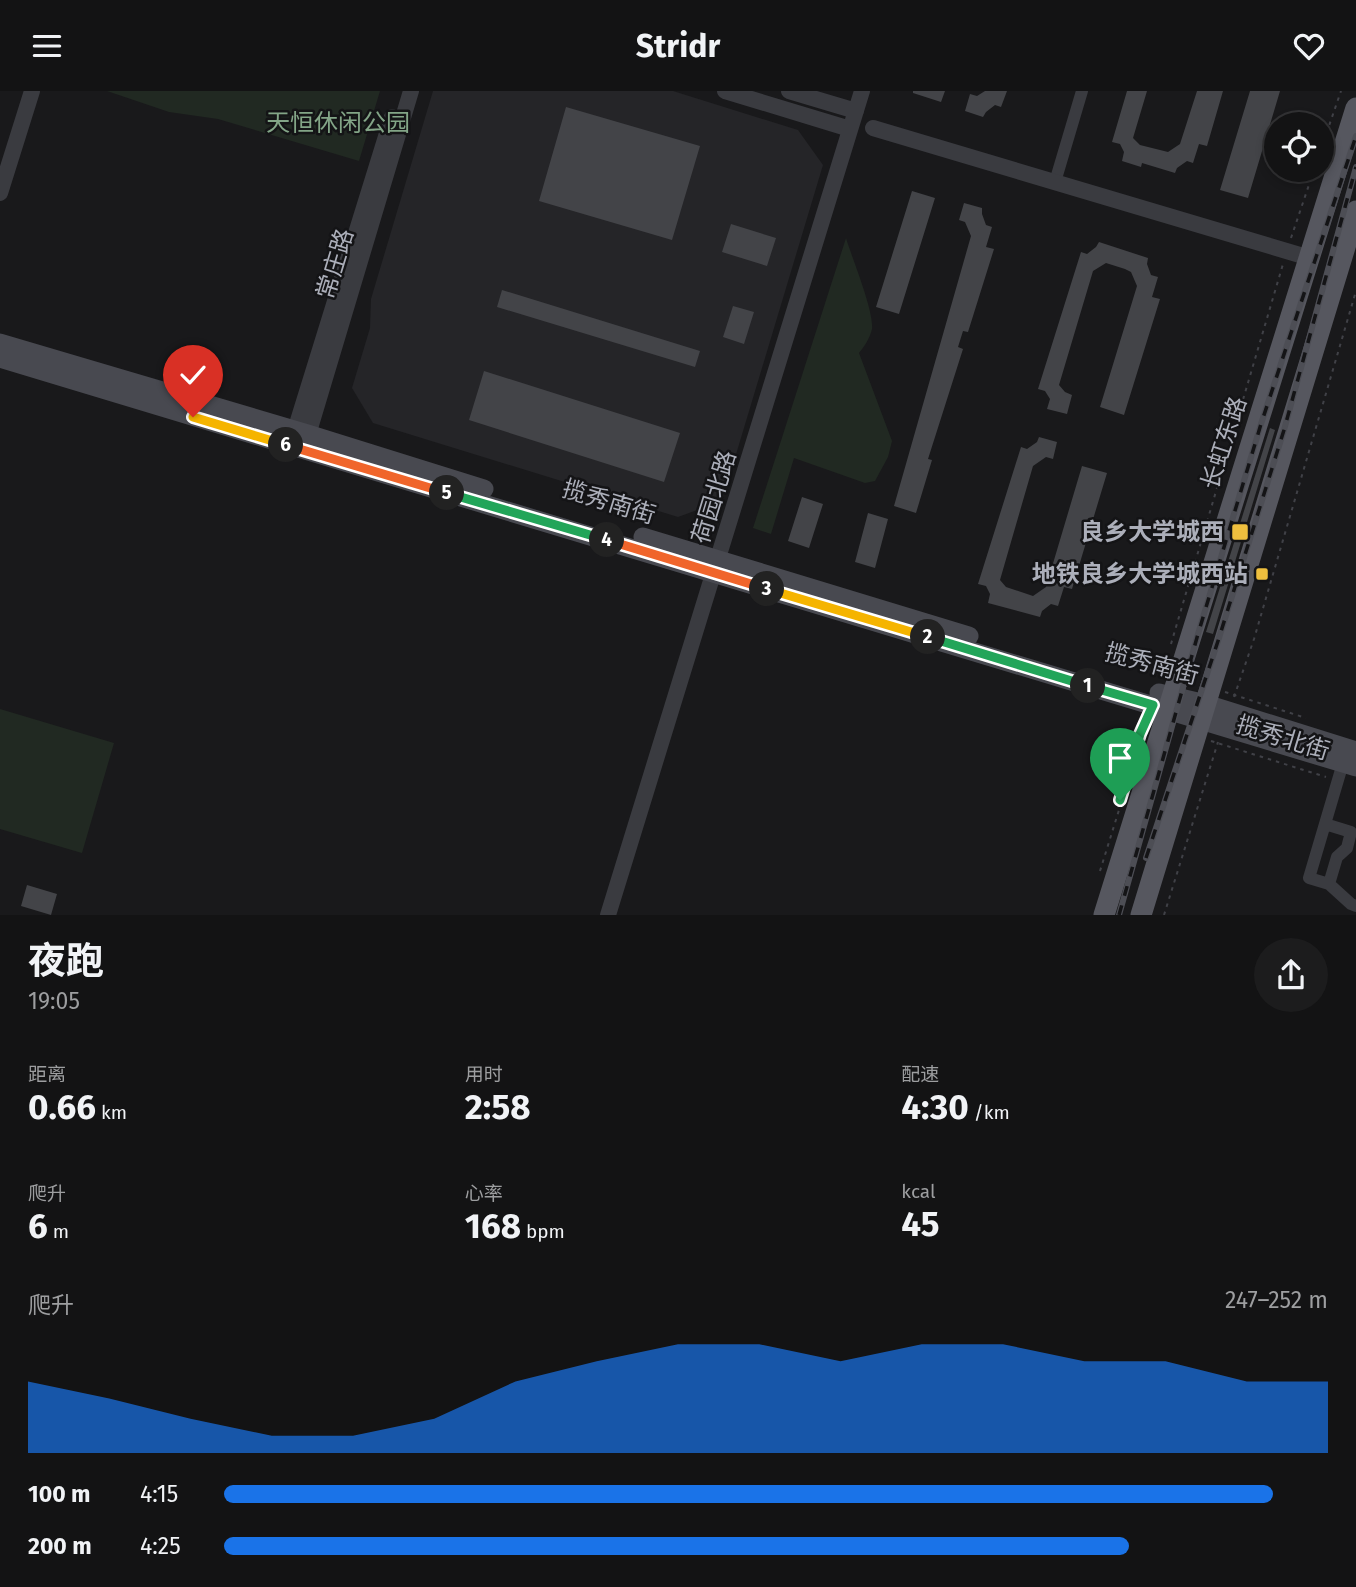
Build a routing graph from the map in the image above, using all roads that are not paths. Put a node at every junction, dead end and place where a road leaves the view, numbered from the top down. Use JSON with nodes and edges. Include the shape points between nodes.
{"nodes":[{"id":1,"x":32,"y":91,"type":"edge"},
{"id":2,"x":400,"y":91,"type":"edge"},
{"id":3,"x":411,"y":91,"type":"edge"},
{"id":4,"x":725,"y":91,"type":"edge"},
{"id":5,"x":789,"y":91,"type":"edge"},
{"id":6,"x":862,"y":91,"type":"edge"},
{"id":7,"x":1082,"y":91,"type":"edge"},
{"id":8,"x":1356,"y":108,"type":"edge"},
{"id":9,"x":856,"y":111,"type":"junction"},
{"id":10,"x":873,"y":128,"type":"dead end"},
{"id":11,"x":850,"y":129,"type":"junction"},
{"id":12,"x":1055,"y":182,"type":"junction"},
{"id":13,"x":0,"y":193,"type":"edge"},
{"id":14,"x":1356,"y":211,"type":"edge"},
{"id":15,"x":1310,"y":258,"type":"junction"},
{"id":16,"x":0,"y":343,"type":"edge"},
{"id":17,"x":0,"y":358,"type":"edge"},
{"id":18,"x":299,"y":441,"type":"junction"},
{"id":19,"x":717,"y":566,"type":"junction"},
{"id":20,"x":1164,"y":703,"type":"junction"},
{"id":21,"x":1201,"y":720,"type":"junction"},
{"id":22,"x":1348,"y":766,"type":"edge"},
{"id":23,"x":1325,"y":824,"type":"junction"},
{"id":24,"x":1329,"y":884,"type":"junction"},
{"id":25,"x":1356,"y":906,"type":"edge"},
{"id":26,"x":608,"y":915,"type":"edge"},
{"id":27,"x":1104,"y":915,"type":"edge"},
{"id":28,"x":1141,"y":915,"type":"edge"}],
"edges":[{"from":1,"to":13,"type":"street"},
{"from":2,"to":18,"type":"street","name":"常庄路"},
{"from":3,"to":18,"type":"street","name":"常庄路"},
{"from":4,"to":11,"type":"street"},
{"from":5,"to":9,"type":"street"},
{"from":6,"to":9,"type":"street","name":"荷园北路"},
{"from":7,"to":12,"type":"street"},
{"from":8,"to":15,"type":"main road","name":"长虹东路"},
{"from":9,"to":11,"type":"street","name":"荷园北路"},
{"from":10,"to":12,"type":"street"},
{"from":11,"to":19,"type":"street","name":"荷园北路"},
{"from":12,"to":15,"type":"street"},
{"from":14,"to":21,"type":"main road"},
{"from":15,"to":20,"type":"main road","name":"长虹东路"},
{"from":16,"to":18,"type":"main road","name":"揽秀南街"},
{"from":17,"to":18,"type":"main road","name":"揽秀南街"},
{"from":18,"to":19,"type":"main road","name":"揽秀南街"},
{"from":19,"to":20,"type":"main road","name":"揽秀南街"},
{"from":19,"to":26,"type":"street","name":"荷园北路"},
{"from":20,"to":21,"type":"main road","name":"揽秀南街"},
{"from":20,"to":27,"type":"main road","name":"长虹东路"},
{"from":21,"to":22,"type":"main road","name":"揽秀北街"},
{"from":21,"to":28,"type":"main road"},
{"from":22,"to":23,"type":"street"},
{"from":23,"to":24,"type":"street","via":[[1309,878]]},
{"from":23,"to":24,"type":"street","via":[[1351,832]]},
{"from":24,"to":25,"type":"street"}]}
